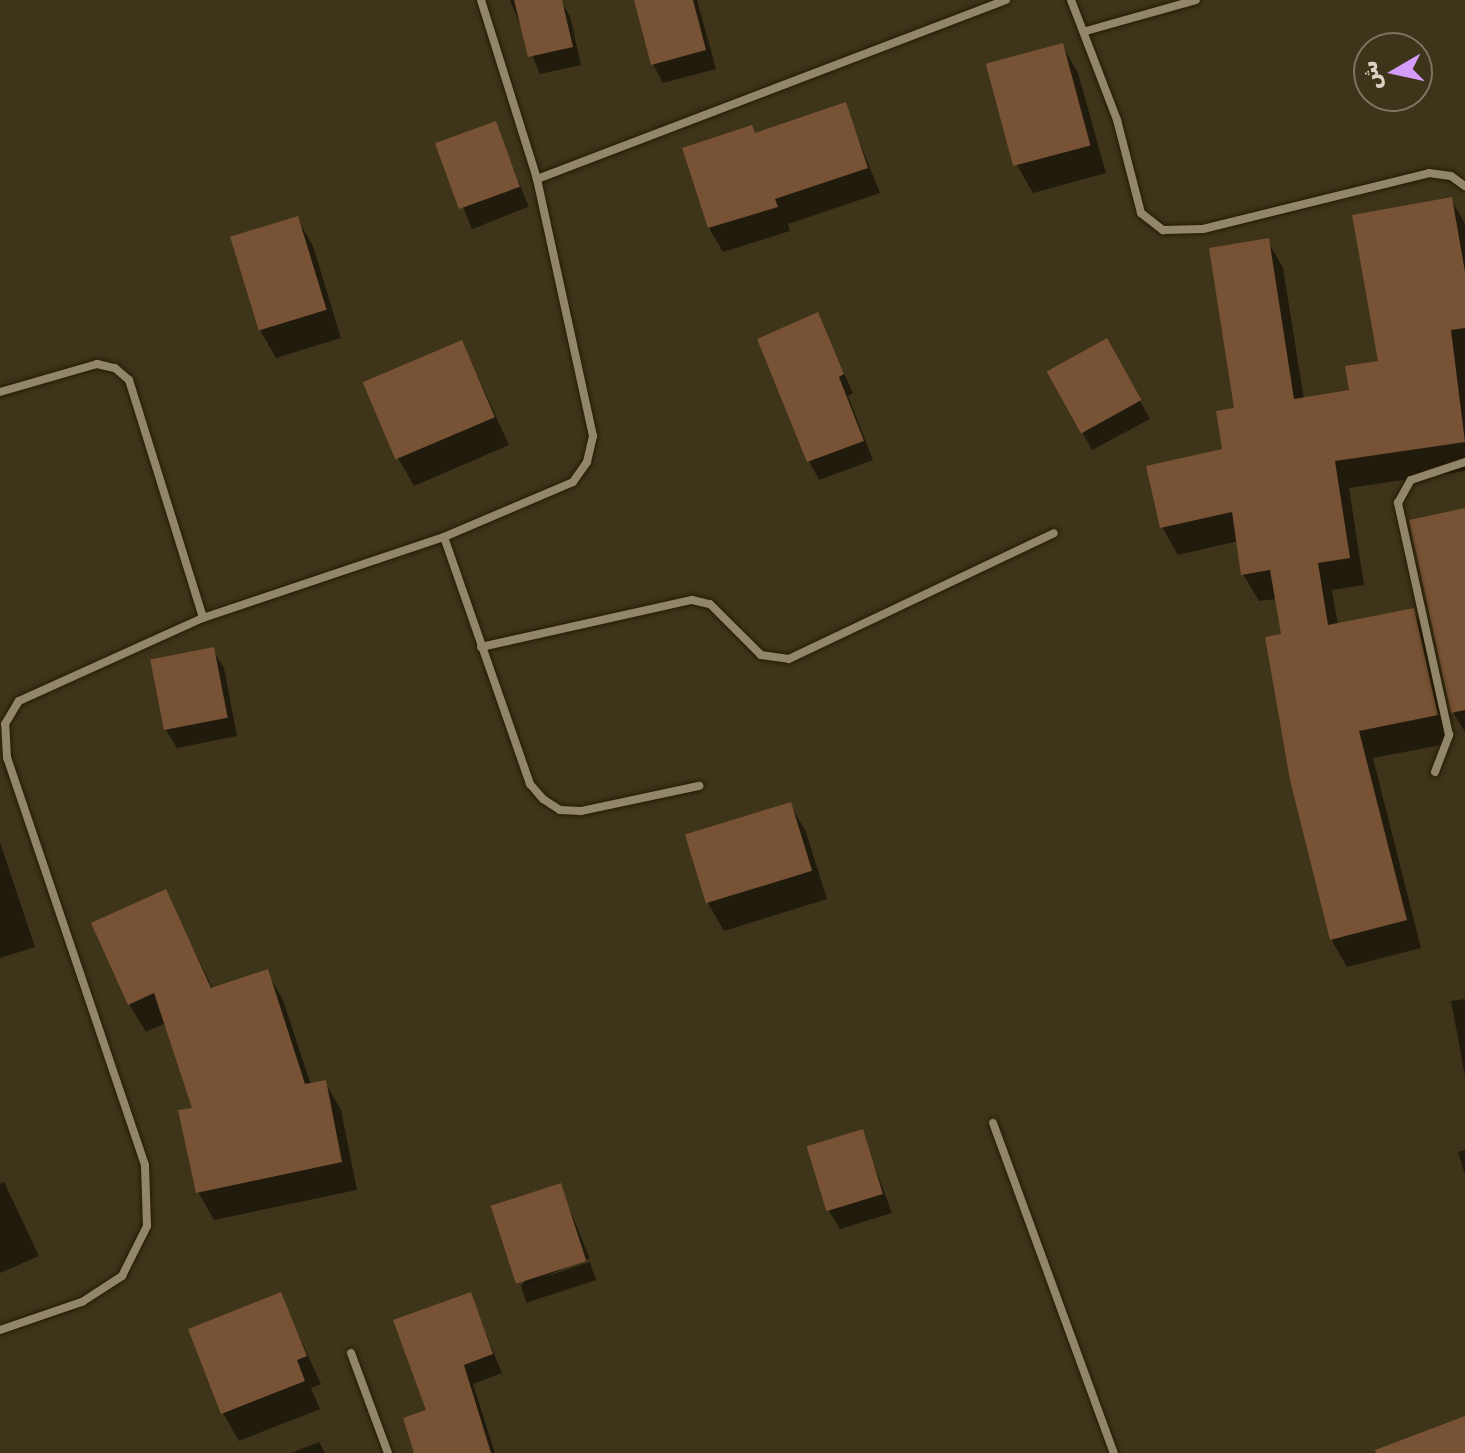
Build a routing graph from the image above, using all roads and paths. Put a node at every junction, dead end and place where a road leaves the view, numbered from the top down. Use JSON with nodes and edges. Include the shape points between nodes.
{"nodes":[{"id":1,"x":481,"y":0,"type":"edge"},
{"id":2,"x":1006,"y":0,"type":"edge"},
{"id":3,"x":1071,"y":0,"type":"edge"},
{"id":4,"x":1196,"y":0,"type":"edge"},
{"id":5,"x":1086,"y":31,"type":"junction"},
{"id":6,"x":537,"y":179,"type":"junction"},
{"id":7,"x":1465,"y":186,"type":"edge"},
{"id":8,"x":0,"y":392,"type":"edge"},
{"id":9,"x":1465,"y":462,"type":"edge"},
{"id":10,"x":1054,"y":533,"type":"dead end"},
{"id":11,"x":444,"y":537,"type":"junction"},
{"id":12,"x":203,"y":618,"type":"junction"},
{"id":13,"x":481,"y":647,"type":"junction"},
{"id":14,"x":1435,"y":772,"type":"dead end"},
{"id":15,"x":699,"y":786,"type":"dead end"},
{"id":16,"x":993,"y":1123,"type":"dead end"},
{"id":17,"x":0,"y":1330,"type":"edge"},
{"id":18,"x":351,"y":1353,"type":"dead end"},
{"id":19,"x":388,"y":1453,"type":"edge"},
{"id":20,"x":1114,"y":1453,"type":"edge"}],
"edges":[{"from":1,"to":6,"type":"street"},
{"from":2,"to":6,"type":"street"},
{"from":3,"to":5,"type":"street"},
{"from":4,"to":5,"type":"street"},
{"from":5,"to":7,"type":"street","via":[[1141,213],[1163,230],[1203,229],[1429,173],[1451,176]]},
{"from":6,"to":11,"type":"street","via":[[593,436],[587,462],[573,482]]},
{"from":8,"to":12,"type":"street","via":[[97,364],[115,368],[129,380]]},
{"from":9,"to":14,"type":"street","via":[[1411,480],[1398,503],[1449,735]]},
{"from":10,"to":13,"type":"street","via":[[789,659],[761,655],[710,604],[692,600]]},
{"from":11,"to":12,"type":"street"},
{"from":11,"to":13,"type":"street"},
{"from":12,"to":17,"type":"street","via":[[19,701],[5,724],[7,758],[145,1165],[147,1226],[122,1276],[82,1302]]},
{"from":13,"to":15,"type":"street","via":[[530,784],[560,810],[581,811]]},
{"from":16,"to":20,"type":"street"},
{"from":18,"to":19,"type":"street"}]}
